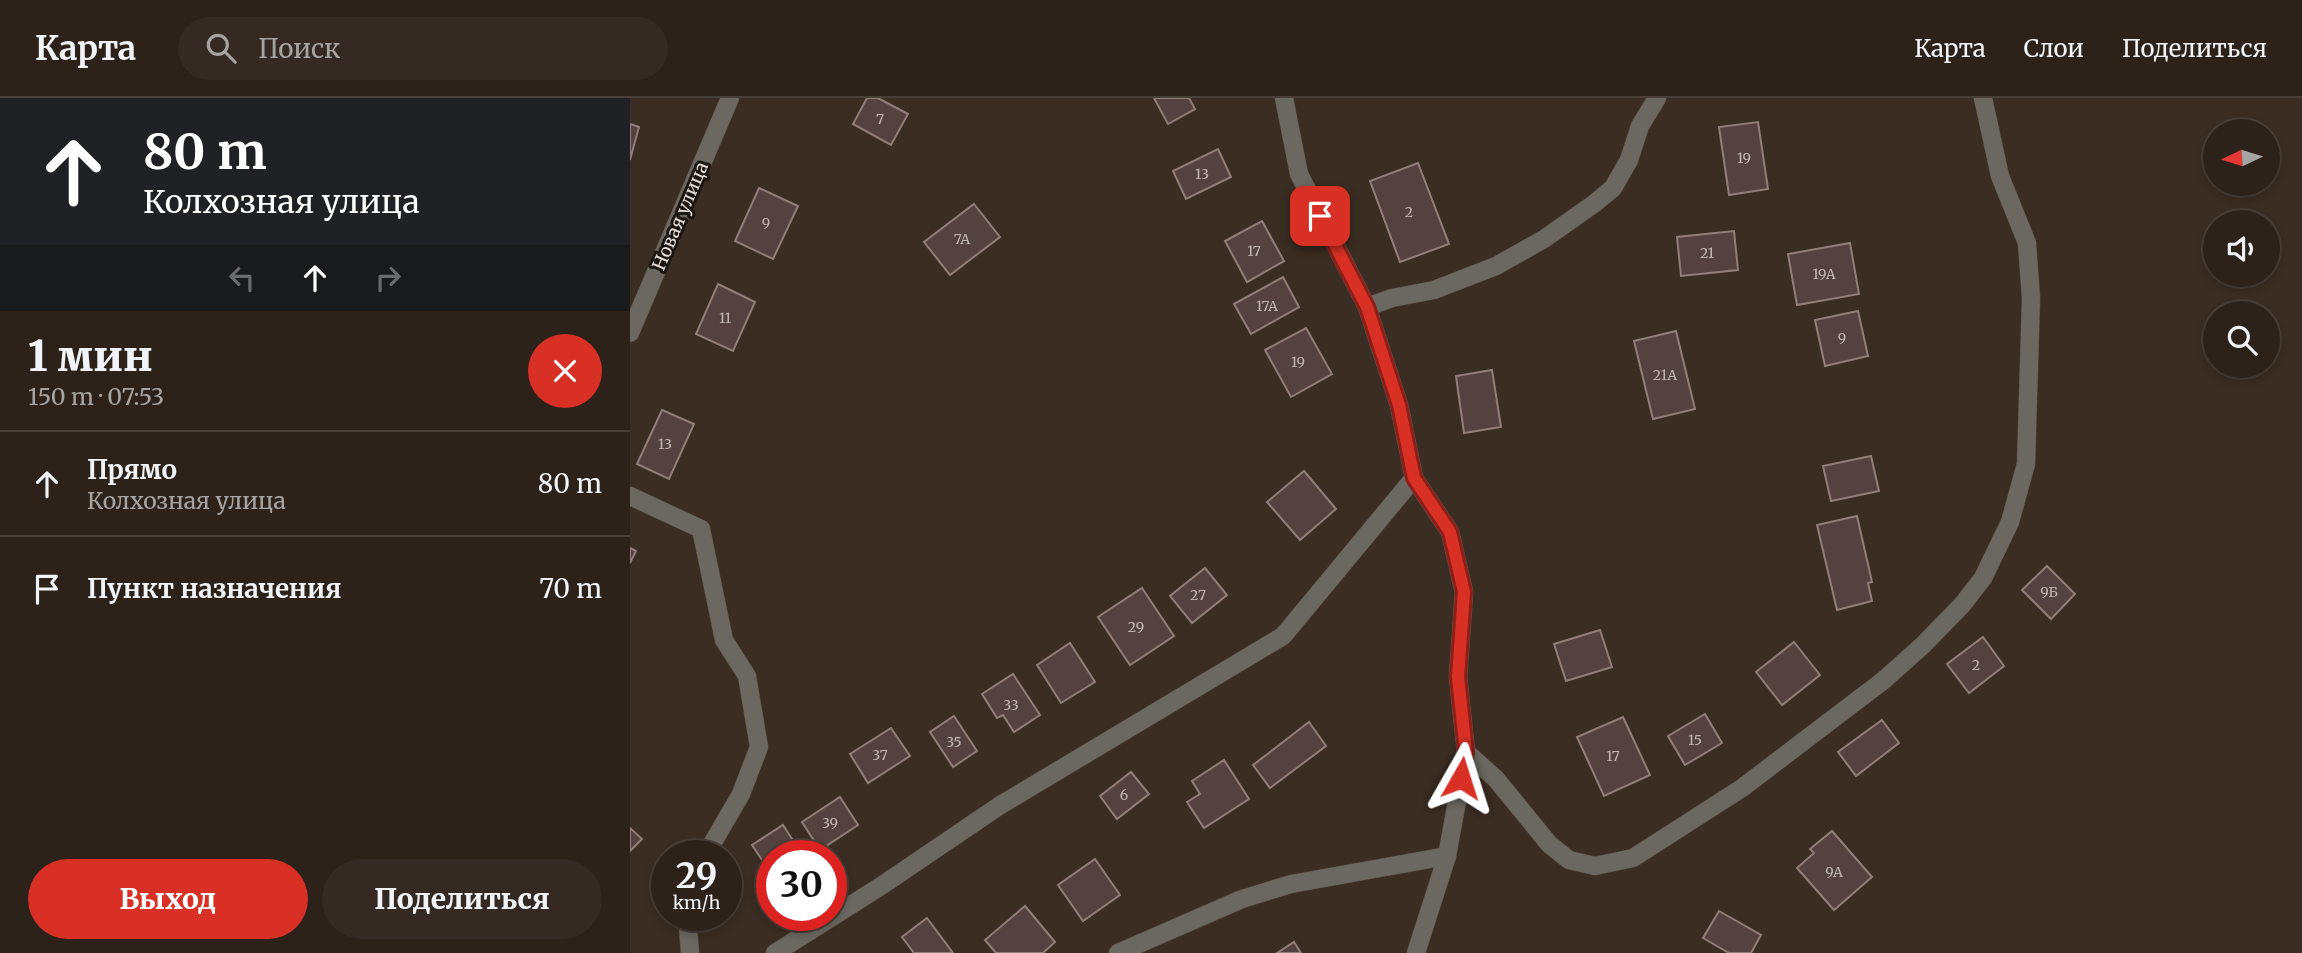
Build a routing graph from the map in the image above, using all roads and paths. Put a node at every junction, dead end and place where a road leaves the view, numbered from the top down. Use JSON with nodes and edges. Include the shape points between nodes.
{"nodes":[{"id":1,"x":730,"y":98,"type":"edge"},
{"id":2,"x":1284,"y":98,"type":"edge"},
{"id":3,"x":1657,"y":98,"type":"edge"},
{"id":4,"x":1983,"y":98,"type":"edge"},
{"id":5,"x":1367,"y":307,"type":"junction"},
{"id":6,"x":630,"y":333,"type":"edge"},
{"id":7,"x":1414,"y":478,"type":"junction"},
{"id":8,"x":630,"y":496,"type":"edge"},
{"id":9,"x":1466,"y":752,"type":"junction"},
{"id":10,"x":714,"y":840,"type":"edge"},
{"id":11,"x":1447,"y":856,"type":"junction"},
{"id":12,"x":688,"y":931,"type":"edge"},
{"id":13,"x":690,"y":953,"type":"edge"},
{"id":14,"x":775,"y":953,"type":"edge"},
{"id":15,"x":1118,"y":953,"type":"edge"},
{"id":16,"x":1416,"y":953,"type":"edge"}],
"edges":[{"from":1,"to":6,"type":"street","name":"Новая улица"},
{"from":2,"to":5,"type":"street","via":[[1298,174]]},
{"from":3,"to":5,"type":"street","via":[[1613,188],[1564,225],[1496,266],[1434,290]]},
{"from":4,"to":9,"type":"street","via":[[2000,176],[2027,243],[2031,298],[2026,464],[2010,522],[1983,578],[1962,605],[1884,680],[1742,788],[1633,858],[1595,866],[1569,860]]},
{"from":5,"to":7,"type":"street","via":[[1399,405]]},
{"from":7,"to":9,"type":"street","via":[[1450,532],[1464,592],[1458,677]]},
{"from":7,"to":14,"type":"street","via":[[1283,636],[999,806]]},
{"from":8,"to":10,"type":"street","via":[[701,529],[724,640],[747,676],[759,747],[741,794]]},
{"from":9,"to":11,"type":"street"},
{"from":11,"to":15,"type":"street","via":[[1291,884],[1242,899]]},
{"from":11,"to":16,"type":"street"},
{"from":12,"to":13,"type":"street"}]}
